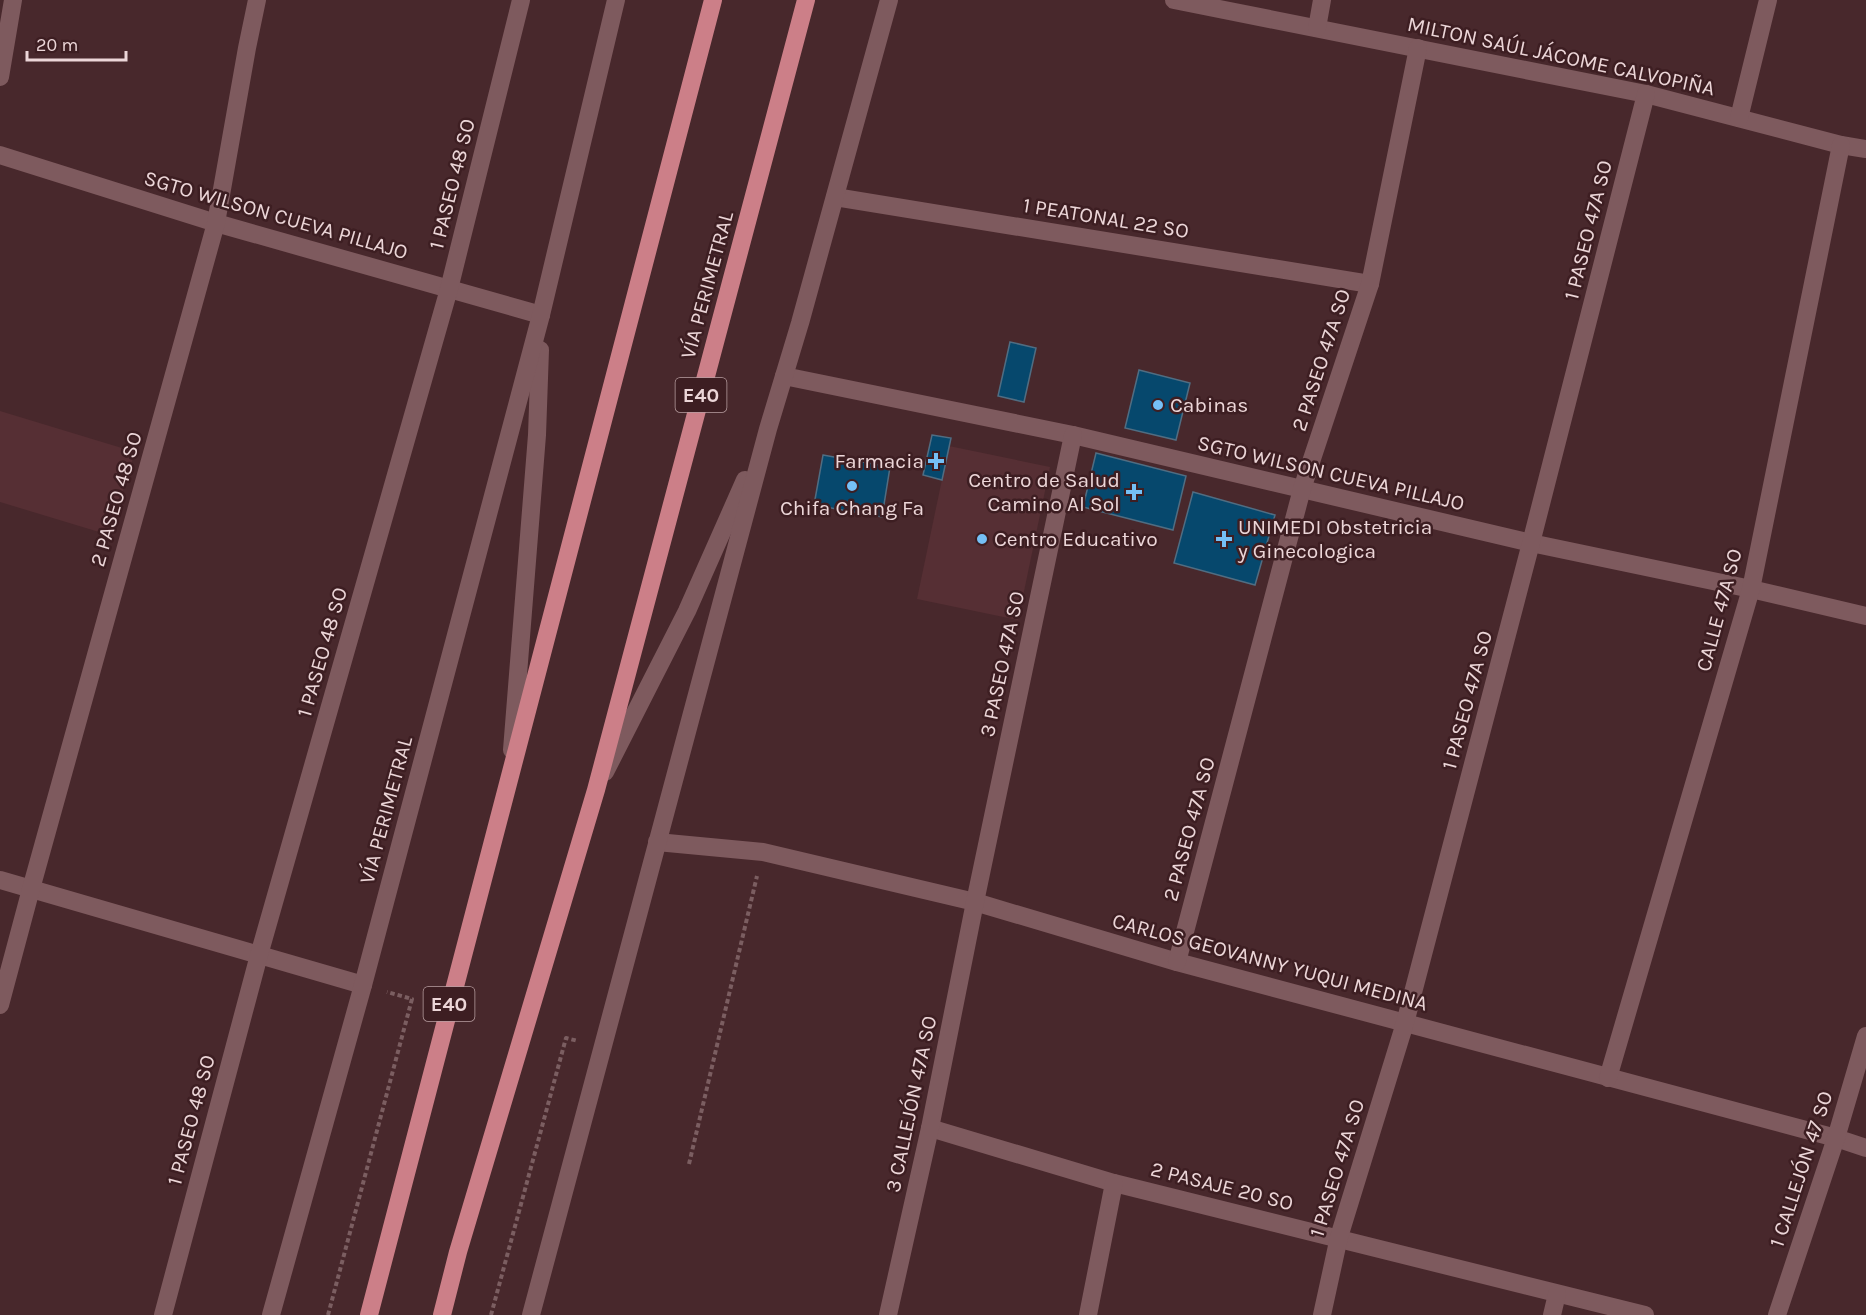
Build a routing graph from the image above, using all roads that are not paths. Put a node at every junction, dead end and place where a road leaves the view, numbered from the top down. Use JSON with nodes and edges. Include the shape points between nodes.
{"nodes":[{"id":1,"x":13,"y":0,"type":"edge"},
{"id":2,"x":257,"y":0,"type":"edge"},
{"id":3,"x":521,"y":0,"type":"edge"},
{"id":4,"x":616,"y":0,"type":"edge"},
{"id":5,"x":713,"y":0,"type":"edge"},
{"id":6,"x":806,"y":0,"type":"edge"},
{"id":7,"x":889,"y":0,"type":"edge"},
{"id":8,"x":1174,"y":0,"type":"edge"},
{"id":9,"x":1322,"y":0,"type":"edge"},
{"id":10,"x":1768,"y":0,"type":"edge"},
{"id":11,"x":1317,"y":28,"type":"junction"},
{"id":12,"x":1418,"y":48,"type":"junction"},
{"id":13,"x":0,"y":76,"type":"edge"},
{"id":14,"x":1646,"y":94,"type":"junction"},
{"id":15,"x":1739,"y":118,"type":"junction"},
{"id":16,"x":1841,"y":145,"type":"junction"},
{"id":17,"x":1866,"y":150,"type":"edge"},
{"id":18,"x":0,"y":155,"type":"edge"},
{"id":19,"x":835,"y":197,"type":"junction"},
{"id":20,"x":216,"y":223,"type":"junction"},
{"id":21,"x":1370,"y":284,"type":"junction"},
{"id":22,"x":449,"y":289,"type":"junction"},
{"id":23,"x":541,"y":315,"type":"junction"},
{"id":24,"x":784,"y":376,"type":"junction"},
{"id":25,"x":768,"y":429,"type":"junction"},
{"id":26,"x":1073,"y":435,"type":"junction"},
{"id":27,"x":1302,"y":489,"type":"junction"},
{"id":28,"x":1531,"y":543,"type":"junction"},
{"id":29,"x":1751,"y":589,"type":"junction"},
{"id":30,"x":1866,"y":615,"type":"edge"},
{"id":31,"x":510,"y":771,"type":"junction"},
{"id":32,"x":596,"y":790,"type":"junction"},
{"id":33,"x":657,"y":842,"type":"junction"},
{"id":34,"x":0,"y":880,"type":"edge"},
{"id":35,"x":31,"y":889,"type":"junction"},
{"id":36,"x":975,"y":902,"type":"junction"},
{"id":37,"x":259,"y":955,"type":"junction"},
{"id":38,"x":1177,"y":962,"type":"junction"},
{"id":39,"x":363,"y":985,"type":"junction"},
{"id":40,"x":0,"y":1005,"type":"edge"},
{"id":41,"x":1405,"y":1023,"type":"junction"},
{"id":42,"x":1866,"y":1036,"type":"edge"},
{"id":43,"x":1608,"y":1078,"type":"junction"},
{"id":44,"x":930,"y":1128,"type":"junction"},
{"id":45,"x":1836,"y":1138,"type":"junction"},
{"id":46,"x":1866,"y":1148,"type":"edge"},
{"id":47,"x":1114,"y":1183,"type":"junction"},
{"id":48,"x":1339,"y":1238,"type":"junction"},
{"id":49,"x":1557,"y":1294,"type":"junction"},
{"id":50,"x":163,"y":1315,"type":"edge"},
{"id":51,"x":271,"y":1315,"type":"edge"},
{"id":52,"x":369,"y":1315,"type":"edge"},
{"id":53,"x":442,"y":1315,"type":"edge"},
{"id":54,"x":531,"y":1315,"type":"edge"},
{"id":55,"x":888,"y":1315,"type":"edge"},
{"id":56,"x":1088,"y":1315,"type":"edge"},
{"id":57,"x":1322,"y":1315,"type":"edge"},
{"id":58,"x":1552,"y":1315,"type":"edge"},
{"id":59,"x":1645,"y":1315,"type":"edge"},
{"id":60,"x":1777,"y":1315,"type":"edge"}],
"edges":[{"from":1,"to":13,"type":"street"},
{"from":2,"to":20,"type":"street","name":"2 PASEO 48 SO"},
{"from":3,"to":22,"type":"street","name":"1 PASEO 48 SO"},
{"from":4,"to":23,"type":"street","name":"VÍA PERIMETRAL","number":"E40"},
{"from":5,"to":31,"type":"highway","name":"VÍA PERIMETRAL","number":"E40"},
{"from":6,"to":32,"type":"highway","name":"VÍA PERIMETRAL","number":"E40"},
{"from":7,"to":19,"type":"street","name":"VÍA PERIMETRAL","number":"E40"},
{"from":8,"to":11,"type":"street","name":"MILTON SAÚL JÁCOME CALVOPIÑA"},
{"from":9,"to":11,"type":"street"},
{"from":10,"to":15,"type":"street"},
{"from":11,"to":12,"type":"street","name":"MILTON SAÚL JÁCOME CALVOPIÑA"},
{"from":12,"to":14,"type":"street","name":"MILTON SAÚL JÁCOME CALVOPIÑA"},
{"from":12,"to":21,"type":"street","name":"2 PASEO 47A SO"},
{"from":14,"to":15,"type":"street","name":"MILTON SAÚL JÁCOME CALVOPIÑA"},
{"from":14,"to":28,"type":"street","name":"1 PASEO 47A SO"},
{"from":15,"to":16,"type":"street","name":"MILTON SAÚL JÁCOME CALVOPIÑA"},
{"from":16,"to":17,"type":"street","name":"MILTON SAÚL JÁCOME CALVOPIÑA"},
{"from":16,"to":29,"type":"street","name":"CALLE 47A SO"},
{"from":18,"to":20,"type":"street","name":"SGTO WILSON CUEVA PILLAJO"},
{"from":19,"to":21,"type":"street","name":"1 PEATONAL 22 SO"},
{"from":19,"to":24,"type":"street","name":"VÍA PERIMETRAL","number":"E40"},
{"from":20,"to":22,"type":"street","name":"SGTO WILSON CUEVA PILLAJO"},
{"from":20,"to":35,"type":"street","name":"2 PASEO 48 SO"},
{"from":21,"to":27,"type":"street","name":"2 PASEO 47A SO"},
{"from":22,"to":23,"type":"street","name":"SGTO WILSON CUEVA PILLAJO"},
{"from":22,"to":37,"type":"street","name":"1 PASEO 48 SO"},
{"from":23,"to":31,"type":"street","name":"VÍA PERIMETRAL","number":"E40","via":[[537,435]]},
{"from":23,"to":39,"type":"street","name":"VÍA PERIMETRAL"},
{"from":24,"to":25,"type":"street","name":"VÍA PERIMETRAL","number":"E40"},
{"from":24,"to":26,"type":"street","name":"SGTO WILSON CUEVA PILLAJO"},
{"from":25,"to":32,"type":"street","name":"VÍA PERIMETRAL","number":"E40","via":[[687,611]]},
{"from":25,"to":33,"type":"street","name":"VÍA PERIMETRAL"},
{"from":26,"to":27,"type":"street","name":"SGTO WILSON CUEVA PILLAJO"},
{"from":26,"to":36,"type":"street","name":"3 PASEO 47A SO"},
{"from":27,"to":28,"type":"street","name":"SGTO WILSON CUEVA PILLAJO"},
{"from":27,"to":38,"type":"street","name":"2 PASEO 47A SO"},
{"from":28,"to":29,"type":"street","name":"SGTO WILSON CUEVA PILLAJO"},
{"from":28,"to":41,"type":"street","name":"1 PASEO 47A SO"},
{"from":29,"to":30,"type":"street","name":"SGTO WILSON CUEVA PILLAJO"},
{"from":29,"to":43,"type":"street","name":"CALLE 47A SO"},
{"from":31,"to":52,"type":"highway","name":"VÍA PERIMETRAL","number":"E40"},
{"from":32,"to":53,"type":"highway","name":"VÍA PERIMETRAL","number":"E40"},
{"from":33,"to":36,"type":"street","name":"CARLOS GEOVANNY YUQUI MEDINA","via":[[763,852]]},
{"from":33,"to":54,"type":"street","name":"VÍA PERIMETRAL"},
{"from":34,"to":35,"type":"street"},
{"from":35,"to":37,"type":"street"},
{"from":35,"to":40,"type":"street","name":"2 PASEO 48 SO"},
{"from":36,"to":38,"type":"street","name":"CARLOS GEOVANNY YUQUI MEDINA"},
{"from":36,"to":44,"type":"street","name":"3 CALLEJÓN 47A SO"},
{"from":37,"to":39,"type":"street"},
{"from":37,"to":50,"type":"street","name":"1 PASEO 48 SO"},
{"from":38,"to":41,"type":"street","name":"CARLOS GEOVANNY YUQUI MEDINA"},
{"from":39,"to":51,"type":"street","name":"VÍA PERIMETRAL"},
{"from":41,"to":43,"type":"street","name":"CARLOS GEOVANNY YUQUI MEDINA"},
{"from":41,"to":48,"type":"street","name":"1 PASEO 47A SO"},
{"from":42,"to":45,"type":"street","name":"1 CALLEJÓN 47 SO"},
{"from":43,"to":45,"type":"street","name":"CARLOS GEOVANNY YUQUI MEDINA"},
{"from":44,"to":47,"type":"street","name":"2 PASAJE 20 SO"},
{"from":44,"to":55,"type":"street","name":"3 CALLEJÓN 47A SO"},
{"from":45,"to":46,"type":"street","name":"CARLOS GEOVANNY YUQUI MEDINA"},
{"from":45,"to":60,"type":"street","name":"1 CALLEJÓN 47 SO"},
{"from":47,"to":48,"type":"street","name":"2 PASAJE 20 SO"},
{"from":47,"to":56,"type":"street"},
{"from":48,"to":49,"type":"street","name":"2 PASAJE 20 SO"},
{"from":48,"to":57,"type":"street","name":"1 PASEO 47A SO"},
{"from":49,"to":58,"type":"street"},
{"from":49,"to":59,"type":"street","name":"2 PASAJE 20 SO"}]}
